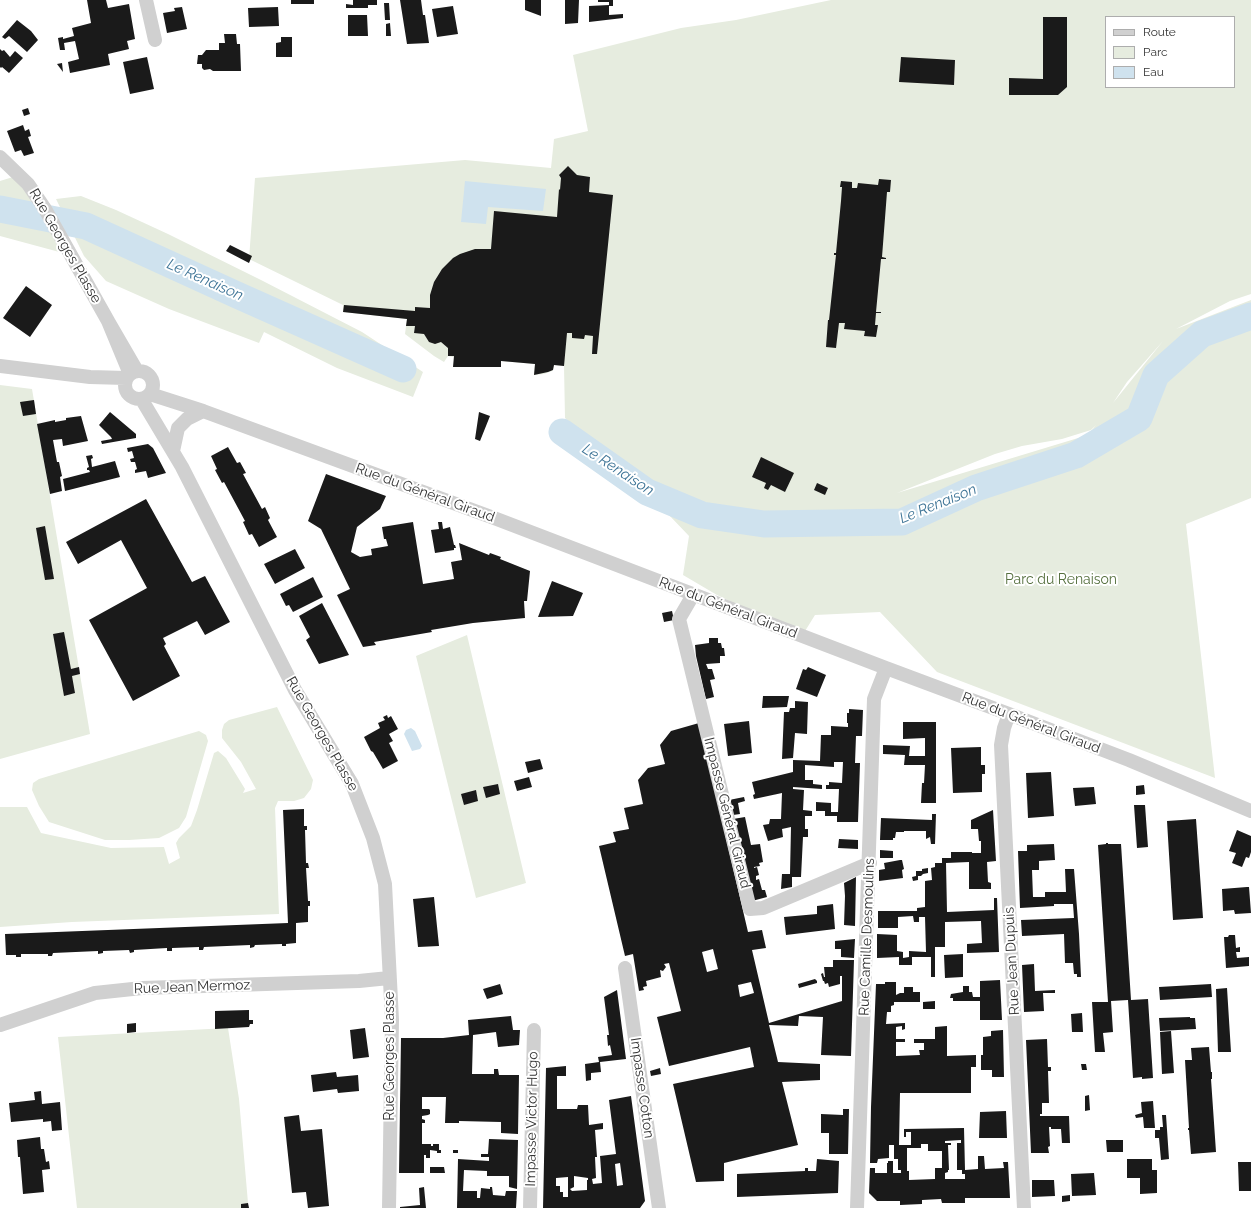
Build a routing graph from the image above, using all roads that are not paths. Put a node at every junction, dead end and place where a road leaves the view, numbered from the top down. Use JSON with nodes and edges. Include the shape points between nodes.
{"nodes":[{"id":1,"x":146,"y":0,"type":"edge"},
{"id":2,"x":155,"y":40,"type":"dead end"},
{"id":3,"x":0,"y":156,"type":"edge"},
{"id":4,"x":0,"y":366,"type":"edge"},
{"id":5,"x":129,"y":378,"type":"junction"},
{"id":6,"x":148,"y":393,"type":"junction"},
{"id":7,"x":203,"y":411,"type":"junction"},
{"id":8,"x":173,"y":451,"type":"junction"},
{"id":9,"x":693,"y":595,"type":"junction"},
{"id":10,"x":886,"y":668,"type":"junction"},
{"id":11,"x":1009,"y":714,"type":"junction"},
{"id":12,"x":1251,"y":811,"type":"edge"},
{"id":13,"x":870,"y":863,"type":"junction"},
{"id":14,"x":625,"y":968,"type":"dead end"},
{"id":15,"x":389,"y":978,"type":"junction"},
{"id":16,"x":0,"y":1025,"type":"edge"},
{"id":17,"x":534,"y":1030,"type":"dead end"},
{"id":18,"x":389,"y":1208,"type":"edge"},
{"id":19,"x":530,"y":1208,"type":"edge"},
{"id":20,"x":659,"y":1208,"type":"edge"},
{"id":21,"x":857,"y":1208,"type":"edge"},
{"id":22,"x":1024,"y":1208,"type":"edge"}],
"edges":[{"from":1,"to":2,"type":"street"},
{"from":3,"to":5,"type":"street","name":"Rue Georges Plasse","via":[[28,184],[45,209],[108,321]]},
{"from":4,"to":5,"type":"street","via":[[90,377]]},
{"from":5,"to":6,"type":"street","via":[[129,396],[133,399]]},
{"from":5,"to":6,"type":"street","via":[[145,372],[151,378]]},
{"from":6,"to":7,"type":"street","name":"Rue du Général Giraud"},
{"from":6,"to":8,"type":"street","name":"Rue Georges Plasse"},
{"from":7,"to":8,"type":"street","via":[[187,419],[178,428]]},
{"from":7,"to":9,"type":"street","name":"Rue du Général Giraud"},
{"from":8,"to":15,"type":"street","name":"Rue Georges Plasse","via":[[295,690],[352,784],[374,838],[385,884]]},
{"from":9,"to":10,"type":"street","name":"Rue du Général Giraud"},
{"from":9,"to":13,"type":"street","name":"Impasse Général Giraud","via":[[680,619],[750,909],[763,908]]},
{"from":10,"to":11,"type":"street","name":"Rue du Général Giraud"},
{"from":10,"to":13,"type":"street","name":"Rue Camille Desmoulins","via":[[874,699]]},
{"from":11,"to":12,"type":"street","name":"Rue du Général Giraud"},
{"from":11,"to":22,"type":"street","name":"Rue Jean Dupuis","via":[[1002,745]]},
{"from":13,"to":21,"type":"street","name":"Rue Camille Desmoulins"},
{"from":14,"to":20,"type":"street","name":"Impasse Cotton"},
{"from":15,"to":16,"type":"street","name":"Rue Jean Mermoz","via":[[142,988],[94,993]]},
{"from":15,"to":18,"type":"street","name":"Rue Georges Plasse","via":[[392,1020]]},
{"from":17,"to":19,"type":"street","name":"Impasse Victor Hugo"}]}
